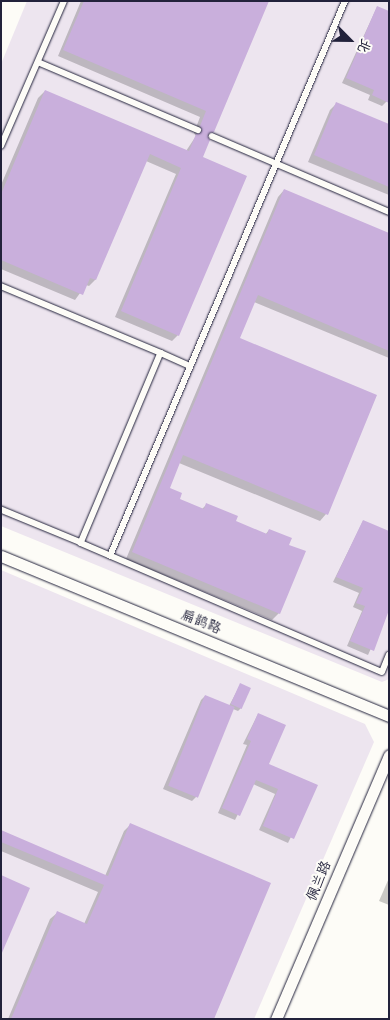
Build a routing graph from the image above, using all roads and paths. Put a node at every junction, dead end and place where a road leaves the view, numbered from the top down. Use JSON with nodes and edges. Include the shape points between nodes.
{"nodes":[{"id":1,"x":64,"y":1,"type":"edge"},
{"id":2,"x":345,"y":1,"type":"edge"},
{"id":3,"x":38,"y":62,"type":"junction"},
{"id":4,"x":198,"y":130,"type":"dead end"},
{"id":5,"x":212,"y":136,"type":"dead end"},
{"id":6,"x":1,"y":146,"type":"edge"},
{"id":7,"x":276,"y":164,"type":"junction"},
{"id":8,"x":389,"y":212,"type":"edge"},
{"id":9,"x":1,"y":286,"type":"edge"},
{"id":10,"x":161,"y":353,"type":"junction"},
{"id":11,"x":190,"y":366,"type":"junction"},
{"id":12,"x":1,"y":510,"type":"edge"},
{"id":13,"x":81,"y":543,"type":"junction"},
{"id":14,"x":1,"y":556,"type":"edge"},
{"id":15,"x":110,"y":556,"type":"junction"},
{"id":16,"x":389,"y":655,"type":"edge"},
{"id":17,"x":389,"y":716,"type":"edge"},
{"id":18,"x":389,"y":755,"type":"edge"},
{"id":19,"x":276,"y":1019,"type":"edge"}],
"edges":[{"from":1,"to":3,"type":"lane"},
{"from":2,"to":7,"type":"lane"},
{"from":3,"to":4,"type":"lane"},
{"from":3,"to":6,"type":"lane"},
{"from":5,"to":7,"type":"lane"},
{"from":7,"to":8,"type":"lane"},
{"from":7,"to":11,"type":"lane"},
{"from":9,"to":10,"type":"lane"},
{"from":10,"to":11,"type":"lane"},
{"from":10,"to":13,"type":"lane"},
{"from":11,"to":15,"type":"lane"},
{"from":12,"to":13,"type":"lane"},
{"from":13,"to":15,"type":"lane"},
{"from":14,"to":17,"type":"street","name":"扁鹊路"},
{"from":15,"to":16,"type":"lane","via":[[382,672]]},
{"from":18,"to":19,"type":"street","name":"佩兰路"}]}
